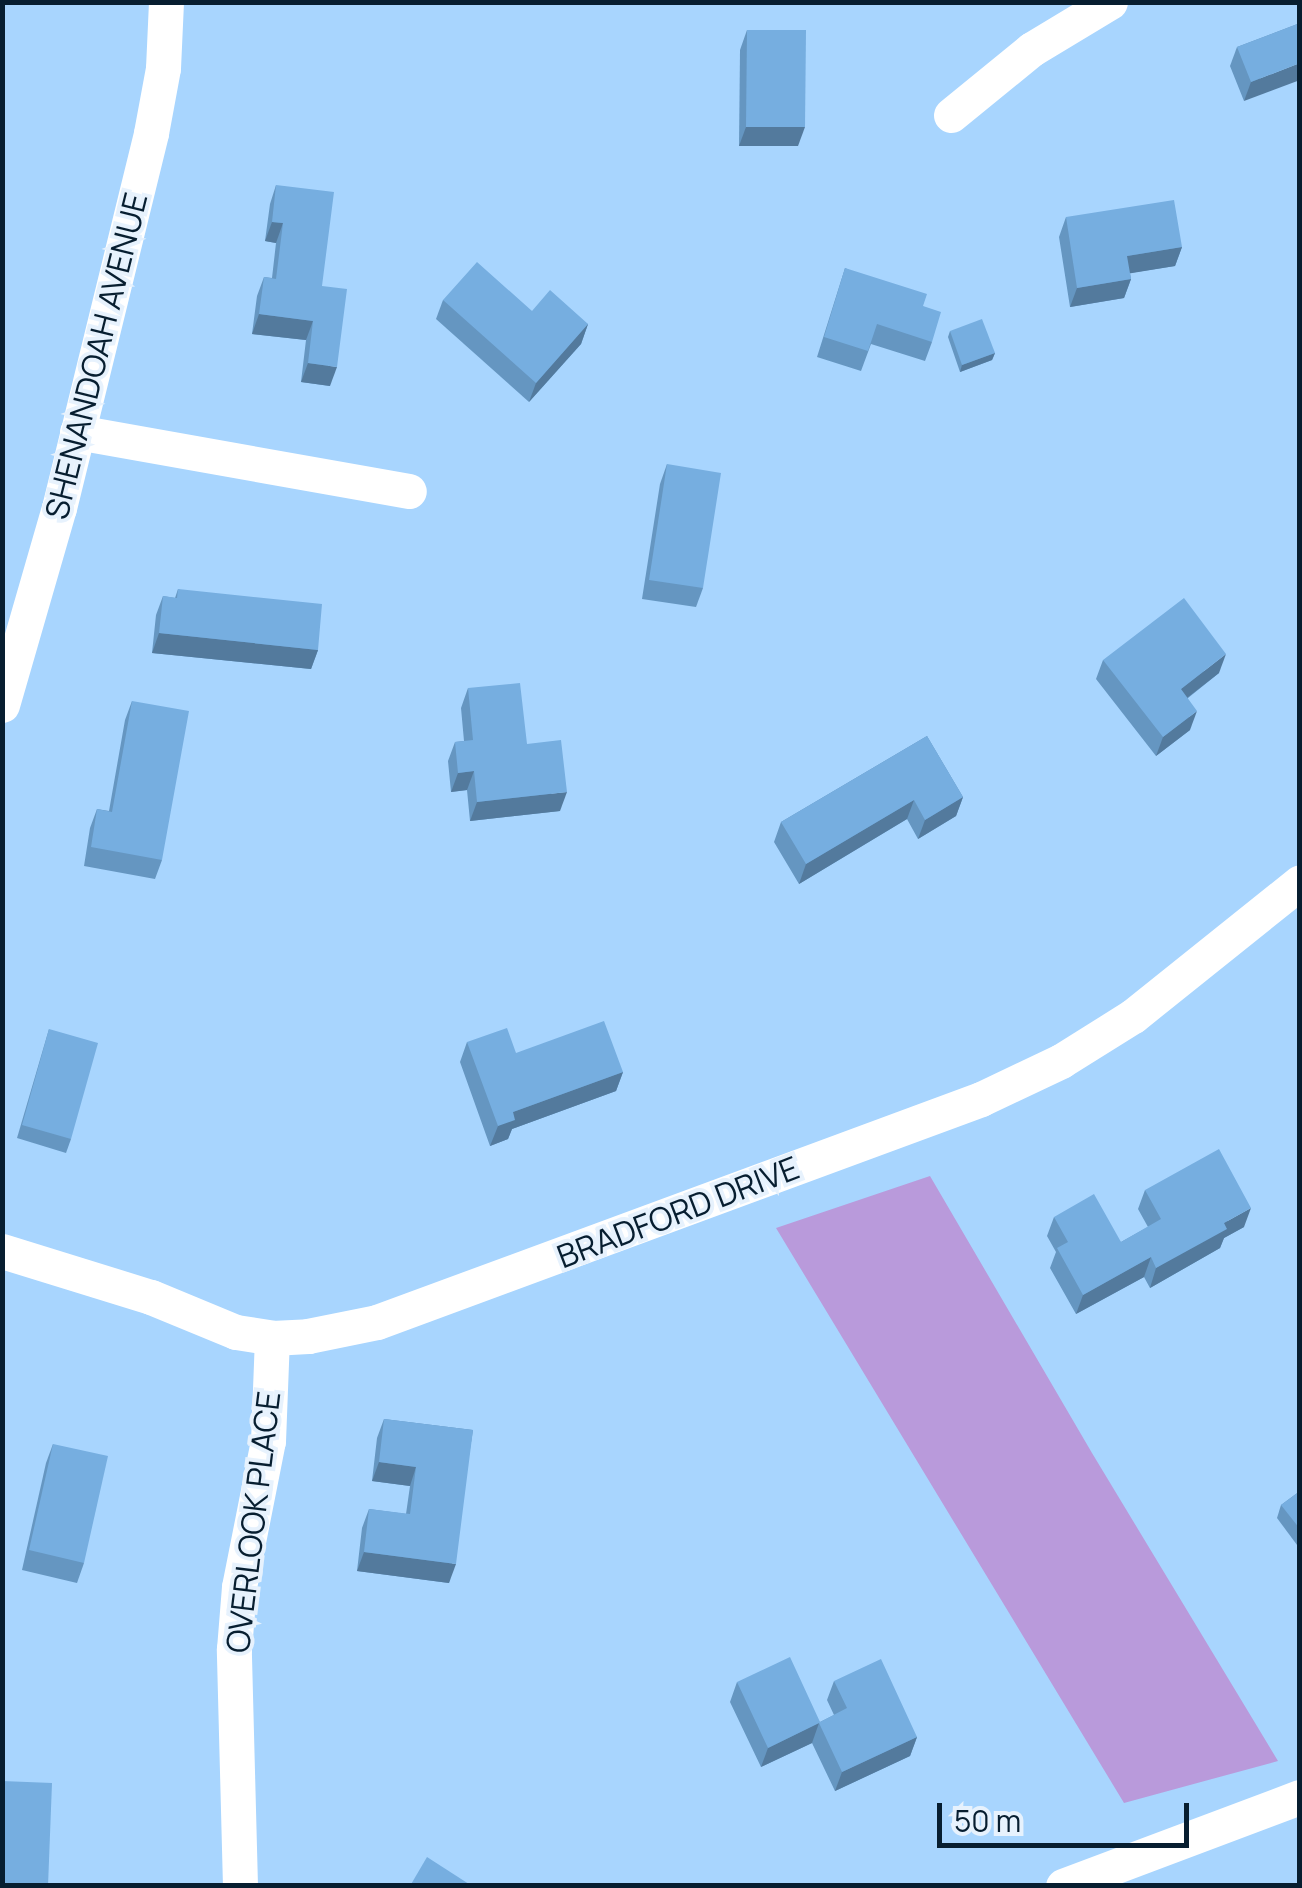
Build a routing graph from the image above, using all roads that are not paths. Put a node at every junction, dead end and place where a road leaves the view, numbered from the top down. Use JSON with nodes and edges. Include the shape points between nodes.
{"nodes":[{"id":1,"x":166,"y":2,"type":"edge"},
{"id":2,"x":1110,"y":2,"type":"edge"},
{"id":3,"x":951,"y":115,"type":"dead end"},
{"id":4,"x":77,"y":432,"type":"junction"},
{"id":5,"x":409,"y":491,"type":"dead end"},
{"id":6,"x":8,"y":665,"type":"edge"},
{"id":7,"x":2,"y":705,"type":"edge"},
{"id":8,"x":1300,"y":882,"type":"edge"},
{"id":9,"x":2,"y":1251,"type":"edge"},
{"id":10,"x":272,"y":1338,"type":"junction"},
{"id":11,"x":1300,"y":1797,"type":"edge"},
{"id":12,"x":240,"y":1886,"type":"edge"},
{"id":13,"x":1063,"y":1886,"type":"edge"}],
"edges":[{"from":1,"to":4,"type":"street","name":"SHENANDOAH AVENUE","via":[[151,133]]},
{"from":2,"to":3,"type":"street","via":[[1032,49]]},
{"from":4,"to":5,"type":"street"},
{"from":4,"to":6,"type":"street","name":"SHENANDOAH AVENUE"},
{"from":6,"to":7,"type":"street","name":"SHENANDOAH AVENUE"},
{"from":8,"to":10,"type":"street","name":"BRADFORD DRIVE","via":[[1133,1016],[981,1099],[448,1298],[376,1322]]},
{"from":9,"to":10,"type":"street","name":"BRADFORD DRIVE","via":[[151,1296],[236,1332]]},
{"from":10,"to":12,"type":"street","name":"OVERLOOK PLACE","via":[[268,1441],[238,1588],[234,1649]]},
{"from":11,"to":13,"type":"street"}]}
